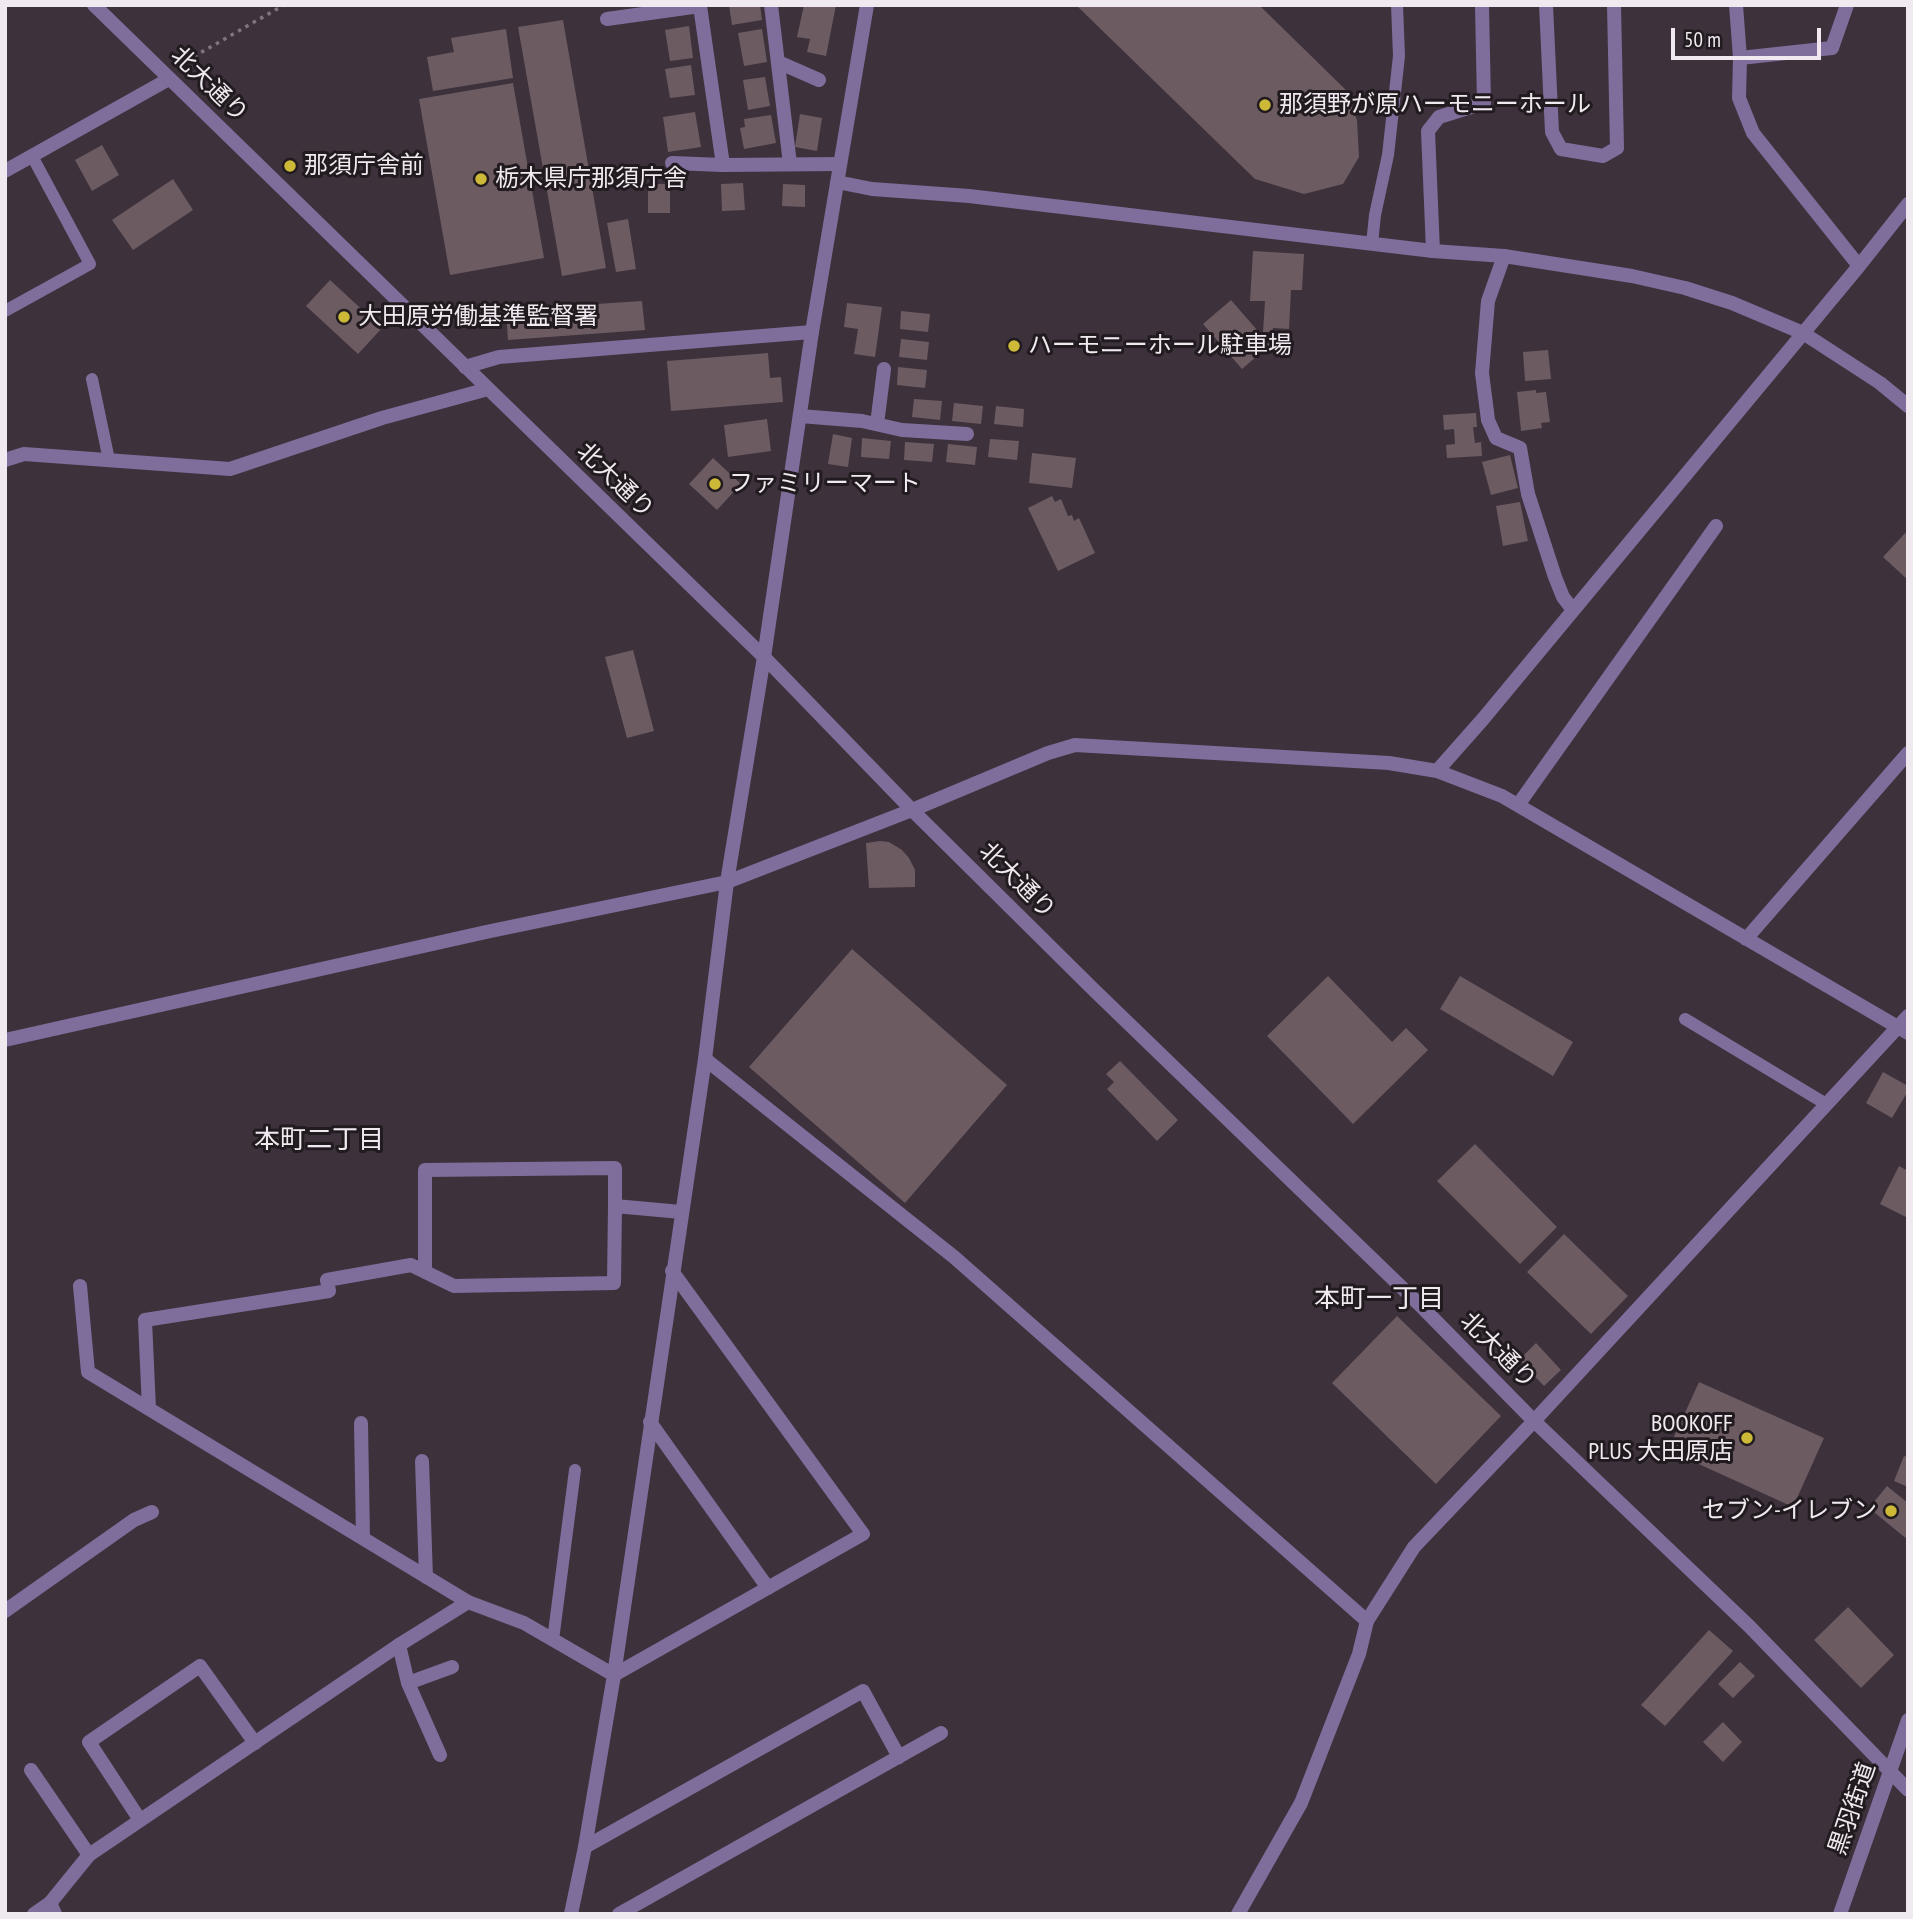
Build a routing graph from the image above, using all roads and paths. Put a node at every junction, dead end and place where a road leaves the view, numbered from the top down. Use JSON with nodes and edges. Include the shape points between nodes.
{"nodes":[{"id":1,"x":94,"y":5,"type":"edge"},
{"id":2,"x":284,"y":5,"type":"edge"},
{"id":3,"x":771,"y":5,"type":"edge"},
{"id":4,"x":867,"y":5,"type":"edge"},
{"id":5,"x":1397,"y":5,"type":"edge"},
{"id":6,"x":1482,"y":5,"type":"edge"},
{"id":7,"x":1546,"y":5,"type":"edge"},
{"id":8,"x":1614,"y":5,"type":"edge"},
{"id":9,"x":1736,"y":5,"type":"edge"},
{"id":10,"x":1847,"y":5,"type":"edge"},
{"id":11,"x":607,"y":19,"type":"dead end"},
{"id":12,"x":1740,"y":58,"type":"junction"},
{"id":13,"x":778,"y":62,"type":"junction"},
{"id":14,"x":169,"y":79,"type":"junction"},
{"id":15,"x":819,"y":80,"type":"dead end"},
{"id":16,"x":32,"y":156,"type":"junction"},
{"id":17,"x":672,"y":163,"type":"dead end"},
{"id":18,"x":790,"y":164,"type":"junction"},
{"id":19,"x":840,"y":164,"type":"junction"},
{"id":20,"x":723,"y":165,"type":"junction"},
{"id":21,"x":5,"y":171,"type":"edge"},
{"id":22,"x":837,"y":182,"type":"junction"},
{"id":23,"x":1908,"y":204,"type":"edge"},
{"id":24,"x":1372,"y":244,"type":"junction"},
{"id":25,"x":1433,"y":251,"type":"junction"},
{"id":26,"x":1504,"y":256,"type":"junction"},
{"id":27,"x":1859,"y":266,"type":"junction"},
{"id":28,"x":5,"y":311,"type":"edge"},
{"id":29,"x":812,"y":332,"type":"junction"},
{"id":30,"x":1803,"y":333,"type":"junction"},
{"id":31,"x":465,"y":367,"type":"junction"},
{"id":32,"x":884,"y":369,"type":"dead end"},
{"id":33,"x":92,"y":379,"type":"dead end"},
{"id":34,"x":488,"y":389,"type":"junction"},
{"id":35,"x":1908,"y":406,"type":"edge"},
{"id":36,"x":800,"y":416,"type":"junction"},
{"id":37,"x":877,"y":425,"type":"junction"},
{"id":38,"x":967,"y":434,"type":"dead end"},
{"id":39,"x":5,"y":460,"type":"edge"},
{"id":40,"x":109,"y":460,"type":"junction"},
{"id":41,"x":1716,"y":526,"type":"dead end"},
{"id":42,"x":1573,"y":610,"type":"junction"},
{"id":43,"x":764,"y":657,"type":"junction"},
{"id":44,"x":1908,"y":753,"type":"edge"},
{"id":45,"x":1437,"y":771,"type":"junction"},
{"id":46,"x":1518,"y":805,"type":"junction"},
{"id":47,"x":912,"y":810,"type":"junction"},
{"id":48,"x":727,"y":882,"type":"junction"},
{"id":49,"x":1745,"y":939,"type":"junction"},
{"id":50,"x":1685,"y":1019,"type":"dead end"},
{"id":51,"x":1904,"y":1025,"type":"edge"},
{"id":52,"x":5,"y":1040,"type":"edge"},
{"id":53,"x":705,"y":1059,"type":"junction"},
{"id":54,"x":1826,"y":1104,"type":"junction"},
{"id":55,"x":615,"y":1206,"type":"junction"},
{"id":56,"x":681,"y":1212,"type":"junction"},
{"id":57,"x":672,"y":1271,"type":"junction"},
{"id":58,"x":425,"y":1272,"type":"junction"},
{"id":59,"x":80,"y":1286,"type":"dead end"},
{"id":60,"x":149,"y":1409,"type":"junction"},
{"id":61,"x":1534,"y":1421,"type":"junction"},
{"id":62,"x":650,"y":1422,"type":"junction"},
{"id":63,"x":361,"y":1423,"type":"dead end"},
{"id":64,"x":422,"y":1461,"type":"dead end"},
{"id":65,"x":575,"y":1470,"type":"dead end"},
{"id":66,"x":152,"y":1512,"type":"dead end"},
{"id":67,"x":363,"y":1538,"type":"junction"},
{"id":68,"x":426,"y":1577,"type":"junction"},
{"id":69,"x":768,"y":1588,"type":"junction"},
{"id":70,"x":468,"y":1602,"type":"junction"},
{"id":71,"x":5,"y":1611,"type":"edge"},
{"id":72,"x":1367,"y":1621,"type":"junction"},
{"id":73,"x":553,"y":1640,"type":"junction"},
{"id":74,"x":399,"y":1645,"type":"junction"},
{"id":75,"x":452,"y":1667,"type":"dead end"},
{"id":76,"x":614,"y":1675,"type":"junction"},
{"id":77,"x":408,"y":1683,"type":"junction"},
{"id":78,"x":1908,"y":1720,"type":"edge"},
{"id":79,"x":940,"y":1733,"type":"dead end"},
{"id":80,"x":255,"y":1743,"type":"junction"},
{"id":81,"x":440,"y":1755,"type":"dead end"},
{"id":82,"x":898,"y":1757,"type":"junction"},
{"id":83,"x":31,"y":1770,"type":"dead end"},
{"id":84,"x":1890,"y":1772,"type":"junction"},
{"id":85,"x":1908,"y":1790,"type":"edge"},
{"id":86,"x":140,"y":1820,"type":"junction"},
{"id":87,"x":585,"y":1847,"type":"junction"},
{"id":88,"x":89,"y":1855,"type":"junction"},
{"id":89,"x":52,"y":1909,"type":"edge"},
{"id":90,"x":34,"y":1914,"type":"edge"},
{"id":91,"x":571,"y":1914,"type":"edge"},
{"id":92,"x":619,"y":1914,"type":"edge"},
{"id":93,"x":1238,"y":1914,"type":"edge"},
{"id":94,"x":1840,"y":1914,"type":"edge"}],
"edges":[{"from":1,"to":14,"type":"street","name":"北大通り"},
{"from":2,"to":14,"type":"path","via":[[178,66]]},
{"from":3,"to":13,"type":"street"},
{"from":4,"to":19,"type":"street"},
{"from":5,"to":24,"type":"lane","via":[[1399,56]]},
{"from":6,"to":25,"type":"street","via":[[1484,103],[1439,117],[1428,131]]},
{"from":7,"to":8,"type":"street","via":[[1552,132],[1561,149],[1603,156],[1618,148]]},
{"from":9,"to":12,"type":"street"},
{"from":10,"to":12,"type":"street","via":[[1832,48]]},
{"from":11,"to":20,"type":"street","via":[[700,6]]},
{"from":12,"to":27,"type":"street","via":[[1739,98],[1753,134]]},
{"from":13,"to":15,"type":"street"},
{"from":13,"to":18,"type":"street"},
{"from":14,"to":16,"type":"street"},
{"from":14,"to":31,"type":"street","name":"北大通り"},
{"from":16,"to":21,"type":"street"},
{"from":16,"to":28,"type":"lane","via":[[90,264]]},
{"from":17,"to":20,"type":"street"},
{"from":18,"to":19,"type":"street"},
{"from":18,"to":20,"type":"street"},
{"from":19,"to":22,"type":"street"},
{"from":22,"to":24,"type":"street"},
{"from":22,"to":29,"type":"street"},
{"from":23,"to":27,"type":"street"},
{"from":24,"to":25,"type":"street"},
{"from":25,"to":26,"type":"street"},
{"from":26,"to":30,"type":"street","via":[[1632,275],[1685,288]]},
{"from":26,"to":42,"type":"street","via":[[1488,302],[1482,373],[1488,420],[1496,438],[1520,448],[1528,494],[1555,577]]},
{"from":27,"to":30,"type":"street"},
{"from":29,"to":31,"type":"street","via":[[499,357]]},
{"from":29,"to":36,"type":"street"},
{"from":30,"to":35,"type":"street"},
{"from":30,"to":42,"type":"street"},
{"from":31,"to":34,"type":"street","name":"北大通り"},
{"from":32,"to":37,"type":"street"},
{"from":33,"to":40,"type":"lane"},
{"from":34,"to":40,"type":"street","via":[[382,418],[230,469]]},
{"from":34,"to":43,"type":"street","name":"北大通り"},
{"from":36,"to":37,"type":"street"},
{"from":36,"to":43,"type":"street"},
{"from":37,"to":38,"type":"street"},
{"from":39,"to":40,"type":"street","via":[[24,454]]},
{"from":41,"to":46,"type":"street"},
{"from":42,"to":45,"type":"street"},
{"from":43,"to":47,"type":"street","name":"北大通り"},
{"from":43,"to":48,"type":"street"},
{"from":44,"to":49,"type":"street"},
{"from":45,"to":46,"type":"street"},
{"from":45,"to":47,"type":"street","via":[[1389,763],[1075,745]]},
{"from":46,"to":49,"type":"street"},
{"from":47,"to":48,"type":"street"},
{"from":47,"to":61,"type":"street","name":"北大通り"},
{"from":48,"to":52,"type":"street"},
{"from":48,"to":53,"type":"street"},
{"from":49,"to":51,"type":"street"},
{"from":50,"to":54,"type":"lane"},
{"from":51,"to":54,"type":"street"},
{"from":53,"to":56,"type":"street"},
{"from":53,"to":72,"type":"street","via":[[954,1256]]},
{"from":54,"to":61,"type":"street"},
{"from":55,"to":56,"type":"street"},
{"from":55,"to":58,"type":"street","via":[[614,1283],[454,1286]]},
{"from":55,"to":58,"type":"street","via":[[615,1168],[425,1170]]},
{"from":56,"to":57,"type":"street"},
{"from":57,"to":62,"type":"street"},
{"from":57,"to":69,"type":"street","via":[[863,1534]]},
{"from":58,"to":60,"type":"street","via":[[411,1265],[327,1280],[329,1292],[145,1320]]},
{"from":59,"to":60,"type":"street","via":[[88,1372]]},
{"from":60,"to":67,"type":"street"},
{"from":61,"to":72,"type":"street","via":[[1414,1547]]},
{"from":61,"to":84,"type":"street","name":"北大通り","via":[[1749,1626]]},
{"from":62,"to":69,"type":"street"},
{"from":62,"to":76,"type":"street"},
{"from":63,"to":67,"type":"street"},
{"from":64,"to":68,"type":"street"},
{"from":65,"to":73,"type":"lane"},
{"from":66,"to":71,"type":"street"},
{"from":67,"to":68,"type":"street"},
{"from":68,"to":70,"type":"street"},
{"from":69,"to":76,"type":"street"},
{"from":70,"to":73,"type":"street","via":[[524,1623]]},
{"from":70,"to":74,"type":"street"},
{"from":72,"to":93,"type":"street","via":[[1359,1654],[1301,1803]]},
{"from":73,"to":76,"type":"street"},
{"from":74,"to":77,"type":"street"},
{"from":74,"to":80,"type":"street"},
{"from":75,"to":77,"type":"street"},
{"from":76,"to":87,"type":"street"},
{"from":77,"to":81,"type":"street"},
{"from":78,"to":84,"type":"street","name":"黒羽街道"},
{"from":79,"to":82,"type":"street"},
{"from":80,"to":86,"type":"street"},
{"from":80,"to":86,"type":"street","via":[[200,1666],[189,1673],[89,1742]]},
{"from":82,"to":87,"type":"street","via":[[863,1691]]},
{"from":82,"to":92,"type":"street"},
{"from":83,"to":88,"type":"street"},
{"from":84,"to":85,"type":"street","name":"北大通り"},
{"from":84,"to":94,"type":"street","name":"黒羽街道"},
{"from":86,"to":88,"type":"street"},
{"from":87,"to":91,"type":"street"},
{"from":88,"to":89,"type":"street"},
{"from":89,"to":90,"type":"street"}]}
